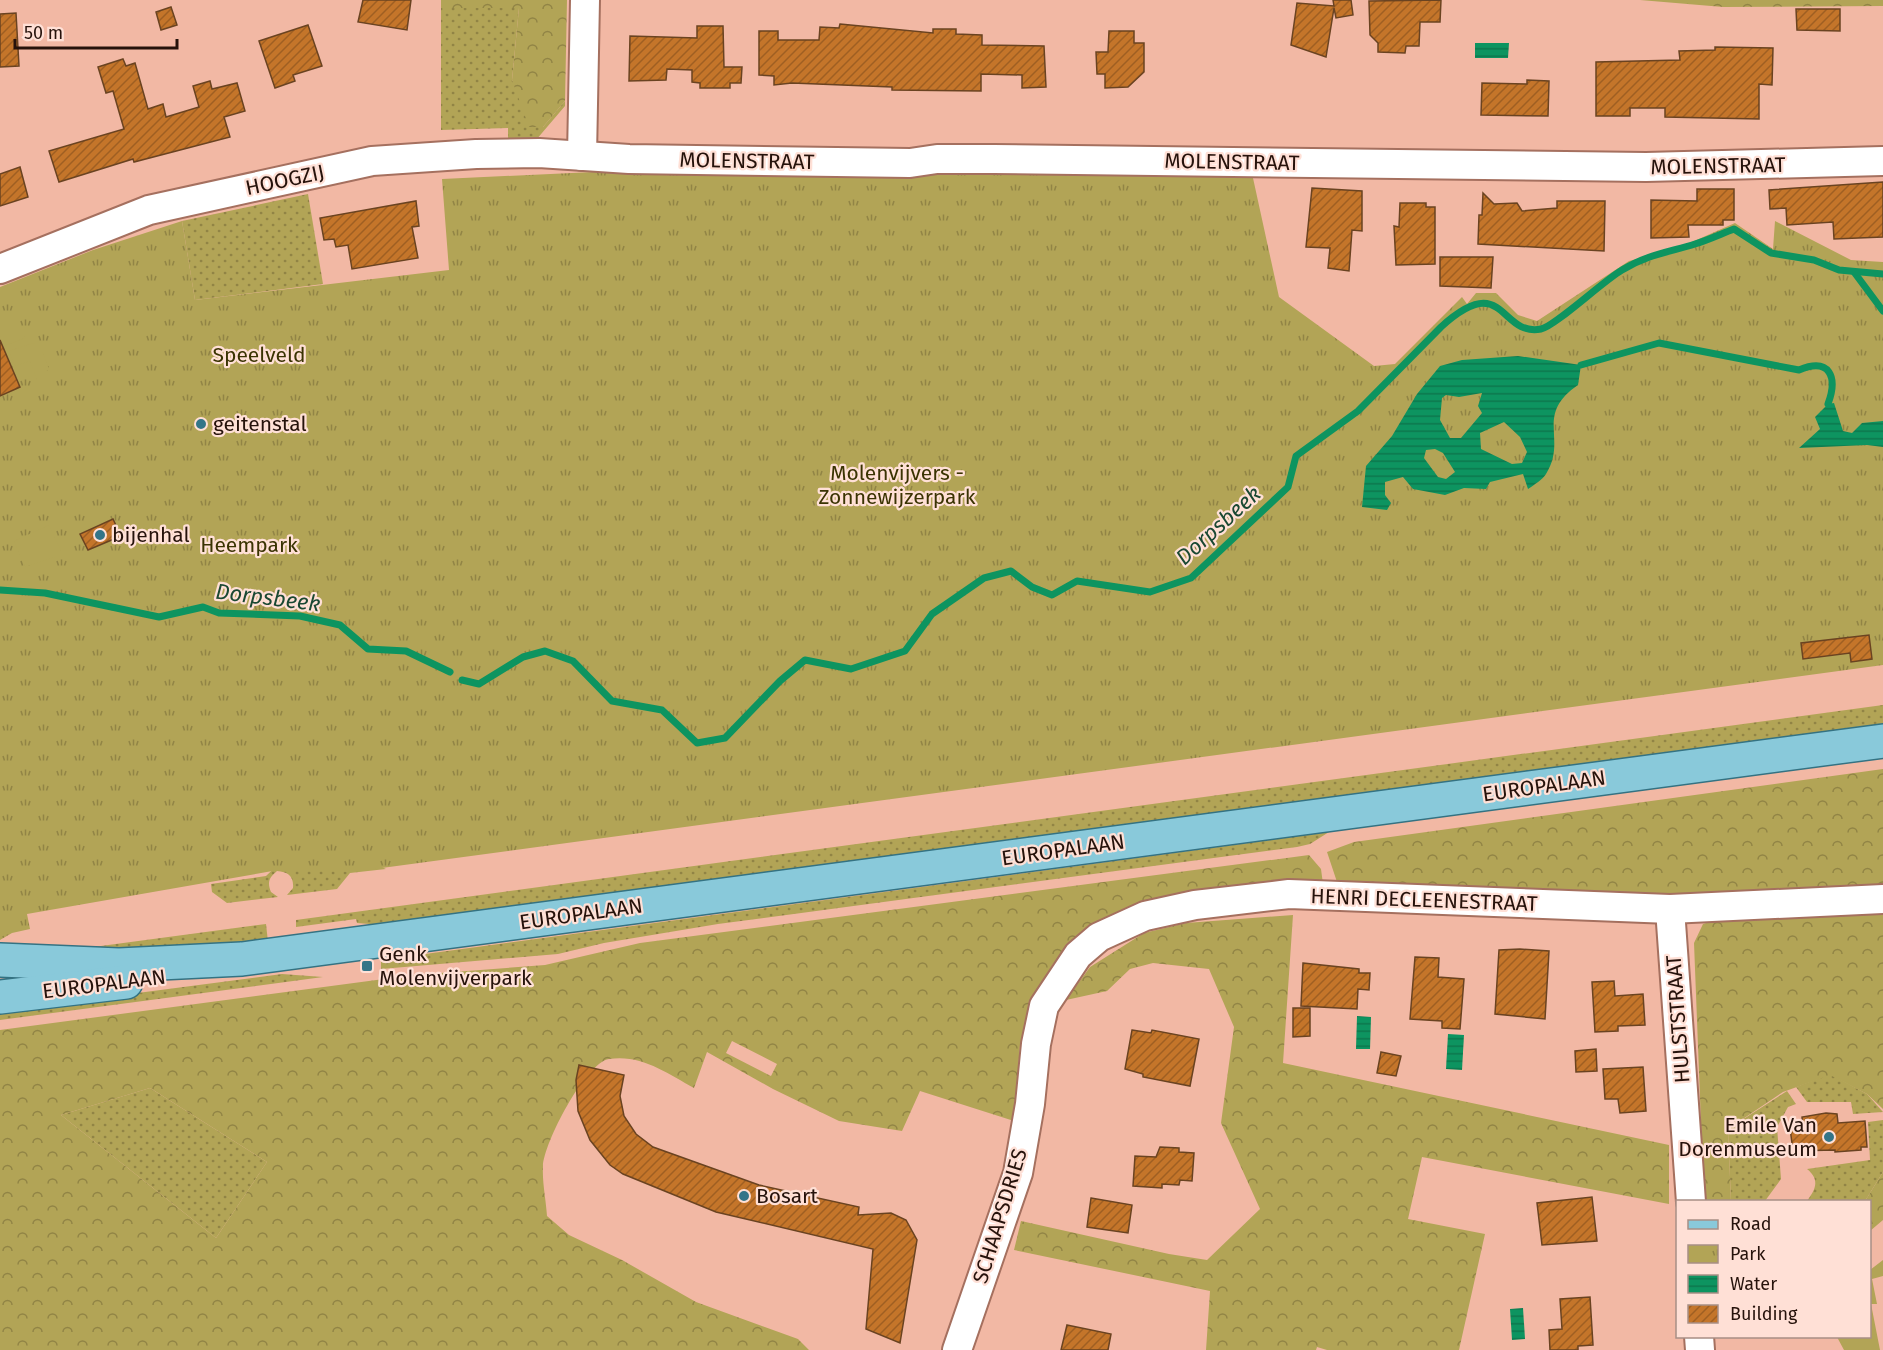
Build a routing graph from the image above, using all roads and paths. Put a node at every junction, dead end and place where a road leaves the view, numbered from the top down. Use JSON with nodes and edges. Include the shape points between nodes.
{"nodes":[{"id":1,"x":585,"y":0,"type":"edge"},
{"id":2,"x":582,"y":156,"type":"junction"},
{"id":3,"x":1883,"y":161,"type":"edge"},
{"id":4,"x":0,"y":269,"type":"edge"},
{"id":5,"x":1883,"y":741,"type":"edge"},
{"id":6,"x":1883,"y":899,"type":"edge"},
{"id":7,"x":1670,"y":909,"type":"junction"},
{"id":8,"x":242,"y":959,"type":"junction"},
{"id":9,"x":0,"y":960,"type":"edge"},
{"id":10,"x":0,"y":998,"type":"edge"},
{"id":11,"x":1036,"y":1044,"type":"joint"},
{"id":12,"x":1691,"y":1200,"type":"edge"},
{"id":13,"x":957,"y":1350,"type":"edge"}],
"edges":[{"from":1,"to":2,"type":"street"},
{"from":2,"to":3,"type":"street","name":"MOLENSTRAAT","via":[[910,163],[971,159],[1634,167]]},
{"from":2,"to":4,"type":"street","name":"HOOGZIJ","via":[[476,154],[372,161],[149,210]]},
{"from":5,"to":8,"type":"main road","name":"EUROPALAAN"},
{"from":6,"to":7,"type":"street","name":"HENRI DECLEENESTRAAT"},
{"from":7,"to":11,"type":"street","name":"HENRI DECLEENESTRAAT","via":[[1289,894],[1195,905],[1145,916],[1099,937],[1078,955],[1044,1006]]},
{"from":7,"to":12,"type":"street","name":"HULSTSTRAAT"},
{"from":8,"to":9,"type":"main road","name":"EUROPALAAN","via":[[119,965]]},
{"from":8,"to":10,"type":"main road","name":"EUROPALAAN","via":[[194,973]]},
{"from":11,"to":13,"type":"street","name":"SCHAAPSDRIES","via":[[1017,1173]]}]}
